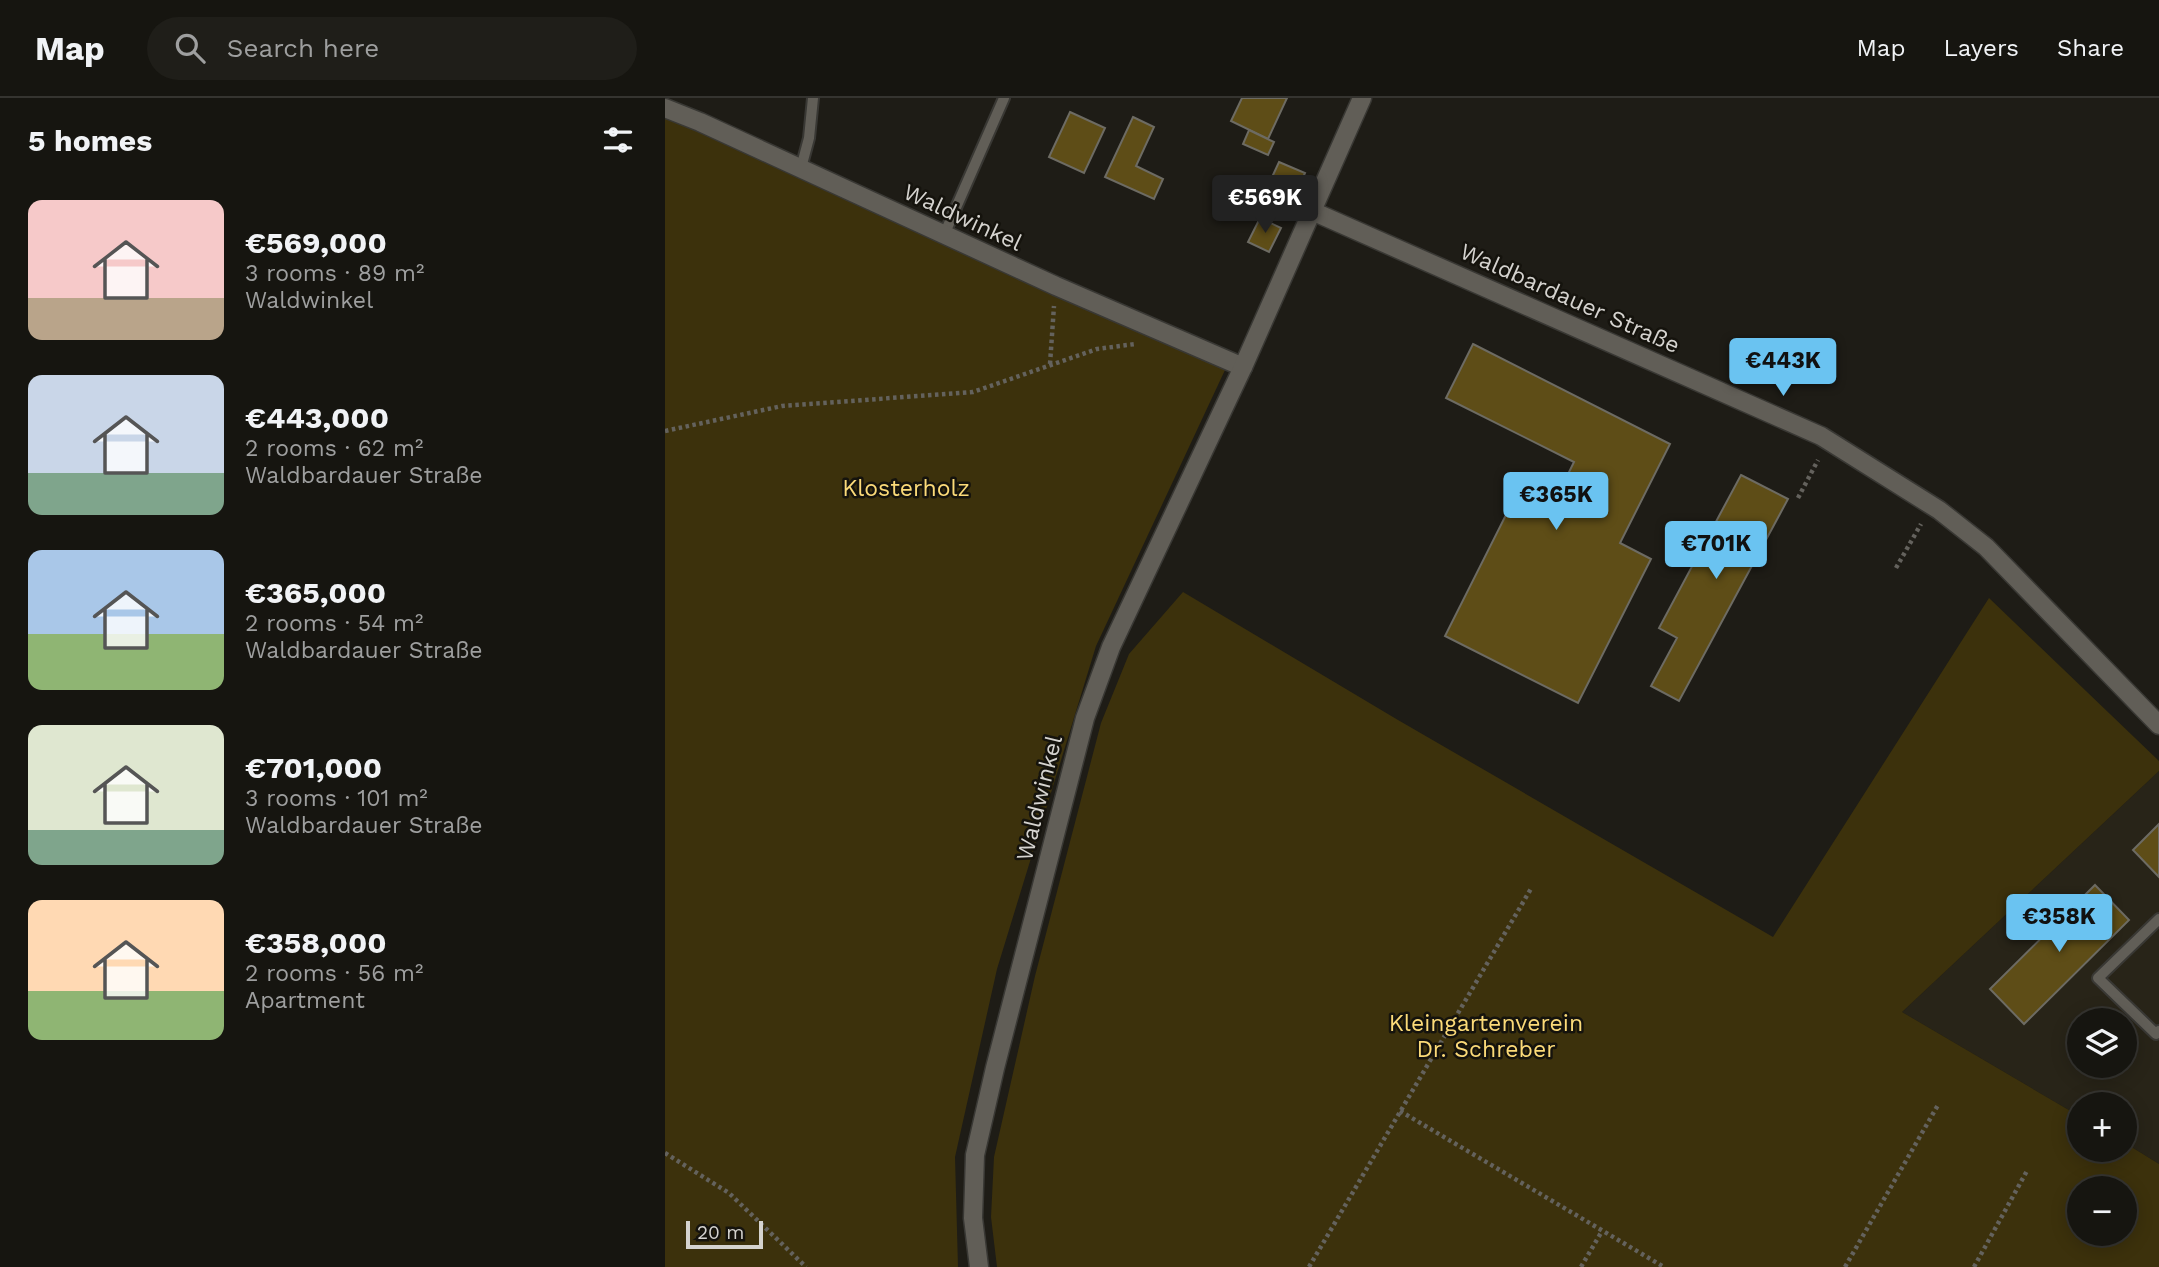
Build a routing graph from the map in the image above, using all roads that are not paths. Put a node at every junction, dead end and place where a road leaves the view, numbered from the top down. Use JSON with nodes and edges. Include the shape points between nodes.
{"nodes":[{"id":1,"x":813,"y":98,"type":"edge"},
{"id":2,"x":1004,"y":98,"type":"edge"},
{"id":3,"x":1362,"y":98,"type":"edge"},
{"id":4,"x":665,"y":108,"type":"edge"},
{"id":5,"x":801,"y":168,"type":"junction"},
{"id":6,"x":1313,"y":211,"type":"junction"},
{"id":7,"x":943,"y":235,"type":"junction"},
{"id":8,"x":1243,"y":367,"type":"junction"},
{"id":9,"x":2159,"y":725,"type":"edge"},
{"id":10,"x":2159,"y":919,"type":"edge"},
{"id":11,"x":2159,"y":1031,"type":"edge"},
{"id":12,"x":979,"y":1267,"type":"edge"}],
"edges":[{"from":1,"to":5,"type":"lane"},
{"from":2,"to":7,"type":"lane"},
{"from":3,"to":6,"type":"street","name":"Waldwinkel"},
{"from":4,"to":5,"type":"street","name":"Waldwinkel"},
{"from":5,"to":7,"type":"street","name":"Waldwinkel"},
{"from":6,"to":8,"type":"street","name":"Waldwinkel"},
{"from":6,"to":9,"type":"street","name":"Waldbardauer Straße","via":[[1829,440],[1932,505],[1986,547]]},
{"from":7,"to":8,"type":"street","name":"Waldwinkel"},
{"from":8,"to":12,"type":"street","name":"Waldwinkel","via":[[1111,647],[1085,718],[975,1155],[972,1218]]},
{"from":10,"to":11,"type":"lane","via":[[2098,978],[2156,1034]]}]}
